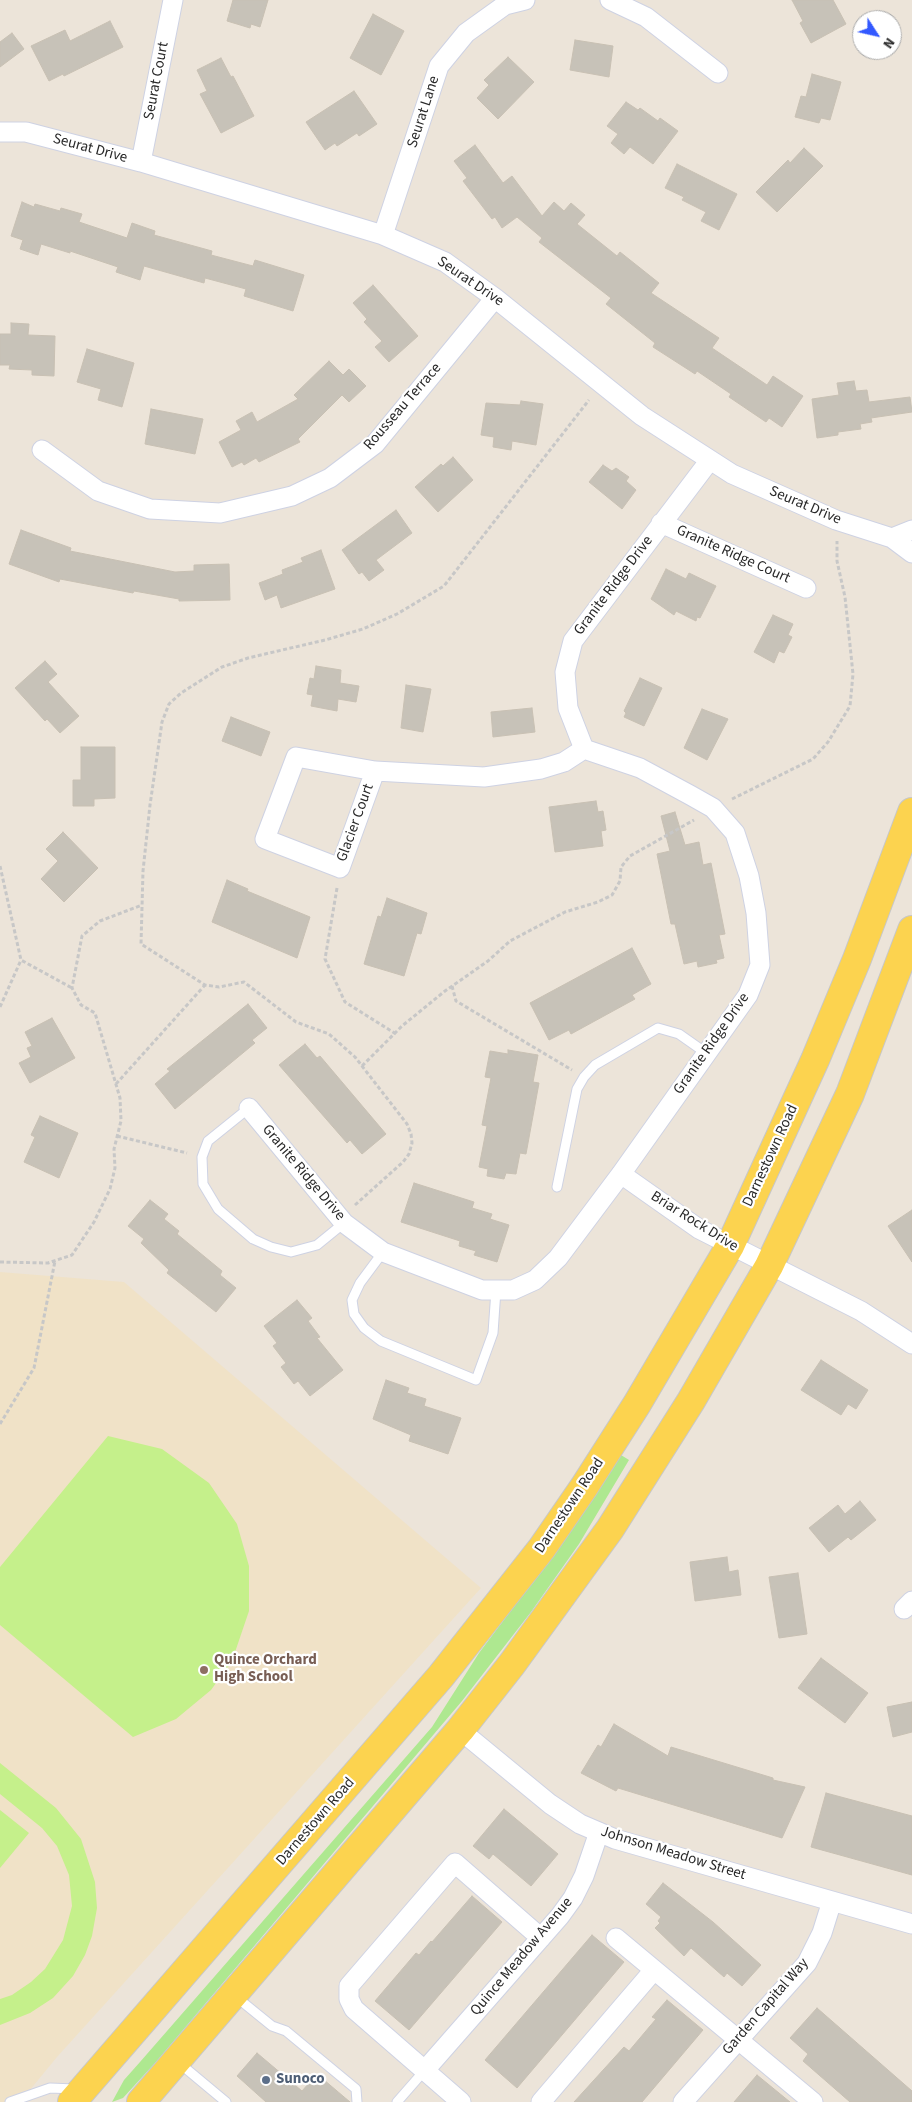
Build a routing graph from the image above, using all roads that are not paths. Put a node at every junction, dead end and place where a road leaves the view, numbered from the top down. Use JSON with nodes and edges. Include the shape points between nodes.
{"nodes":[{"id":1,"x":173,"y":0,"type":"edge"},
{"id":2,"x":525,"y":0,"type":"edge"},
{"id":3,"x":610,"y":0,"type":"edge"},
{"id":4,"x":718,"y":73,"type":"dead end"},
{"id":5,"x":0,"y":132,"type":"edge"},
{"id":6,"x":141,"y":162,"type":"junction"},
{"id":7,"x":383,"y":235,"type":"junction"},
{"id":8,"x":495,"y":298,"type":"junction"},
{"id":9,"x":42,"y":450,"type":"dead end"},
{"id":10,"x":710,"y":460,"type":"junction"},
{"id":11,"x":661,"y":523,"type":"junction"},
{"id":12,"x":912,"y":530,"type":"edge"},
{"id":13,"x":892,"y":538,"type":"junction"},
{"id":14,"x":912,"y":553,"type":"edge"},
{"id":15,"x":806,"y":588,"type":"dead end"},
{"id":16,"x":584,"y":749,"type":"junction"},
{"id":17,"x":375,"y":771,"type":"junction"},
{"id":18,"x":912,"y":812,"type":"edge"},
{"id":19,"x":912,"y":930,"type":"edge"},
{"id":20,"x":706,"y":1053,"type":"junction"},
{"id":21,"x":249,"y":1108,"type":"joint"},
{"id":22,"x":621,"y":1174,"type":"junction"},
{"id":23,"x":557,"y":1187,"type":"dead end"},
{"id":24,"x":342,"y":1221,"type":"junction"},
{"id":25,"x":730,"y":1246,"type":"junction"},
{"id":26,"x":382,"y":1252,"type":"junction"},
{"id":27,"x":769,"y":1266,"type":"junction"},
{"id":28,"x":496,"y":1290,"type":"junction"},
{"id":29,"x":912,"y":1344,"type":"edge"},
{"id":30,"x":460,"y":1730,"type":"junction"},
{"id":31,"x":599,"y":1832,"type":"junction"},
{"id":32,"x":832,"y":1901,"type":"junction"},
{"id":33,"x":912,"y":1924,"type":"edge"},
{"id":34,"x":542,"y":1938,"type":"junction"},
{"id":35,"x":616,"y":1938,"type":"dead end"},
{"id":36,"x":654,"y":1970,"type":"junction"},
{"id":37,"x":234,"y":1994,"type":"junction"},
{"id":38,"x":738,"y":2040,"type":"junction"},
{"id":39,"x":176,"y":2060,"type":"junction"},
{"id":40,"x":425,"y":2070,"type":"junction"},
{"id":41,"x":77,"y":2096,"type":"edge"},
{"id":42,"x":10,"y":2102,"type":"edge"},
{"id":43,"x":140,"y":2102,"type":"edge"},
{"id":44,"x":226,"y":2102,"type":"edge"},
{"id":45,"x":358,"y":2102,"type":"edge"},
{"id":46,"x":397,"y":2102,"type":"edge"},
{"id":47,"x":461,"y":2102,"type":"edge"},
{"id":48,"x":541,"y":2102,"type":"edge"},
{"id":49,"x":683,"y":2102,"type":"edge"},
{"id":50,"x":813,"y":2102,"type":"edge"}],
"edges":[{"from":1,"to":6,"type":"street","name":"Seurat Court"},
{"from":2,"to":7,"type":"street","name":"Seurat Lane","via":[[505,5],[466,33],[438,66]]},
{"from":3,"to":4,"type":"street","via":[[646,18]]},
{"from":5,"to":6,"type":"street","name":"Seurat Drive","via":[[26,132]]},
{"from":6,"to":7,"type":"street","name":"Seurat Drive"},
{"from":7,"to":8,"type":"street","name":"Seurat Drive","via":[[445,262]]},
{"from":8,"to":9,"type":"street","name":"Rousseau Terrace","via":[[375,444],[330,478],[292,496],[220,513],[150,509],[98,491]]},
{"from":8,"to":10,"type":"street","name":"Seurat Drive","via":[[642,416]]},
{"from":10,"to":11,"type":"street","name":"Granite Ridge Drive"},
{"from":10,"to":13,"type":"street","name":"Seurat Drive","via":[[732,474],[836,520]]},
{"from":11,"to":15,"type":"street","name":"Granite Ridge Court"},
{"from":11,"to":16,"type":"street","name":"Granite Ridge Drive","via":[[573,641],[565,672],[568,708]]},
{"from":12,"to":13,"type":"street"},
{"from":13,"to":14,"type":"street","name":"Seurat Drive"},
{"from":16,"to":17,"type":"street","name":"Glacier Court","via":[[564,762],[541,769],[484,777]]},
{"from":16,"to":20,"type":"street","name":"Granite Ridge Drive","via":[[640,768],[713,808],[735,833],[749,876],[760,965],[748,995]]},
{"from":17,"to":17,"type":"street","name":"Glacier Court","via":[[296,756],[265,839],[340,868]]},
{"from":18,"to":25,"type":"main road","name":"Darnestown Road","via":[[867,934],[815,1060]]},
{"from":19,"to":27,"type":"main road","via":[[850,1094]]},
{"from":20,"to":22,"type":"street","name":"Granite Ridge Drive"},
{"from":20,"to":23,"type":"lane","via":[[679,1034],[658,1028],[595,1065],[577,1089]]},
{"from":21,"to":24,"type":"street","name":"Granite Ridge Drive"},
{"from":21,"to":24,"type":"lane","via":[[208,1141],[202,1157],[203,1184],[218,1209],[241,1230],[265,1244],[291,1252],[316,1245]]},
{"from":22,"to":25,"type":"street","name":"Briar Rock Drive","via":[[699,1229]]},
{"from":22,"to":28,"type":"street","name":"Granite Ridge Drive","via":[[558,1258],[535,1280],[513,1290]]},
{"from":24,"to":26,"type":"street","name":"Granite Ridge Drive"},
{"from":25,"to":27,"type":"street","name":"Briar Rock Drive"},
{"from":25,"to":41,"type":"main road","name":"Darnestown Road","via":[[637,1404],[542,1548],[383,1744]]},
{"from":26,"to":28,"type":"street","name":"Granite Ridge Drive","via":[[482,1290]]},
{"from":26,"to":28,"type":"lane","via":[[352,1300],[354,1314],[364,1328],[381,1341],[476,1380],[493,1333]]},
{"from":27,"to":29,"type":"street","name":"Briar Rock Drive","via":[[861,1311]]},
{"from":27,"to":30,"type":"main road","via":[[691,1401],[610,1529]]},
{"from":30,"to":31,"type":"street","name":"Johnson Meadow Street","via":[[550,1804]]},
{"from":30,"to":37,"type":"main road"},
{"from":31,"to":32,"type":"street","name":"Johnson Meadow Street"},
{"from":31,"to":34,"type":"street","name":"Quince Meadow Avenue","via":[[573,1898]]},
{"from":32,"to":33,"type":"street","name":"Johnson Meadow Street"},
{"from":32,"to":38,"type":"street","name":"Garden Capital Way","via":[[822,1933],[807,1963]]},
{"from":34,"to":40,"type":"street","name":"Quince Meadow Avenue"},
{"from":34,"to":40,"type":"street","via":[[455,1863],[349,1986],[349,1998],[354,2009]]},
{"from":35,"to":36,"type":"street"},
{"from":36,"to":38,"type":"street"},
{"from":36,"to":48,"type":"street"},
{"from":37,"to":39,"type":"main road"},
{"from":37,"to":45,"type":"lane","via":[[272,2026],[286,2031],[356,2089]]},
{"from":38,"to":49,"type":"street","name":"Garden Capital Way"},
{"from":38,"to":50,"type":"street"},
{"from":39,"to":43,"type":"main road"},
{"from":39,"to":44,"type":"lane"},
{"from":40,"to":46,"type":"lane"},
{"from":40,"to":47,"type":"street"},
{"from":41,"to":42,"type":"lane","via":[[50,2088]]}]}
